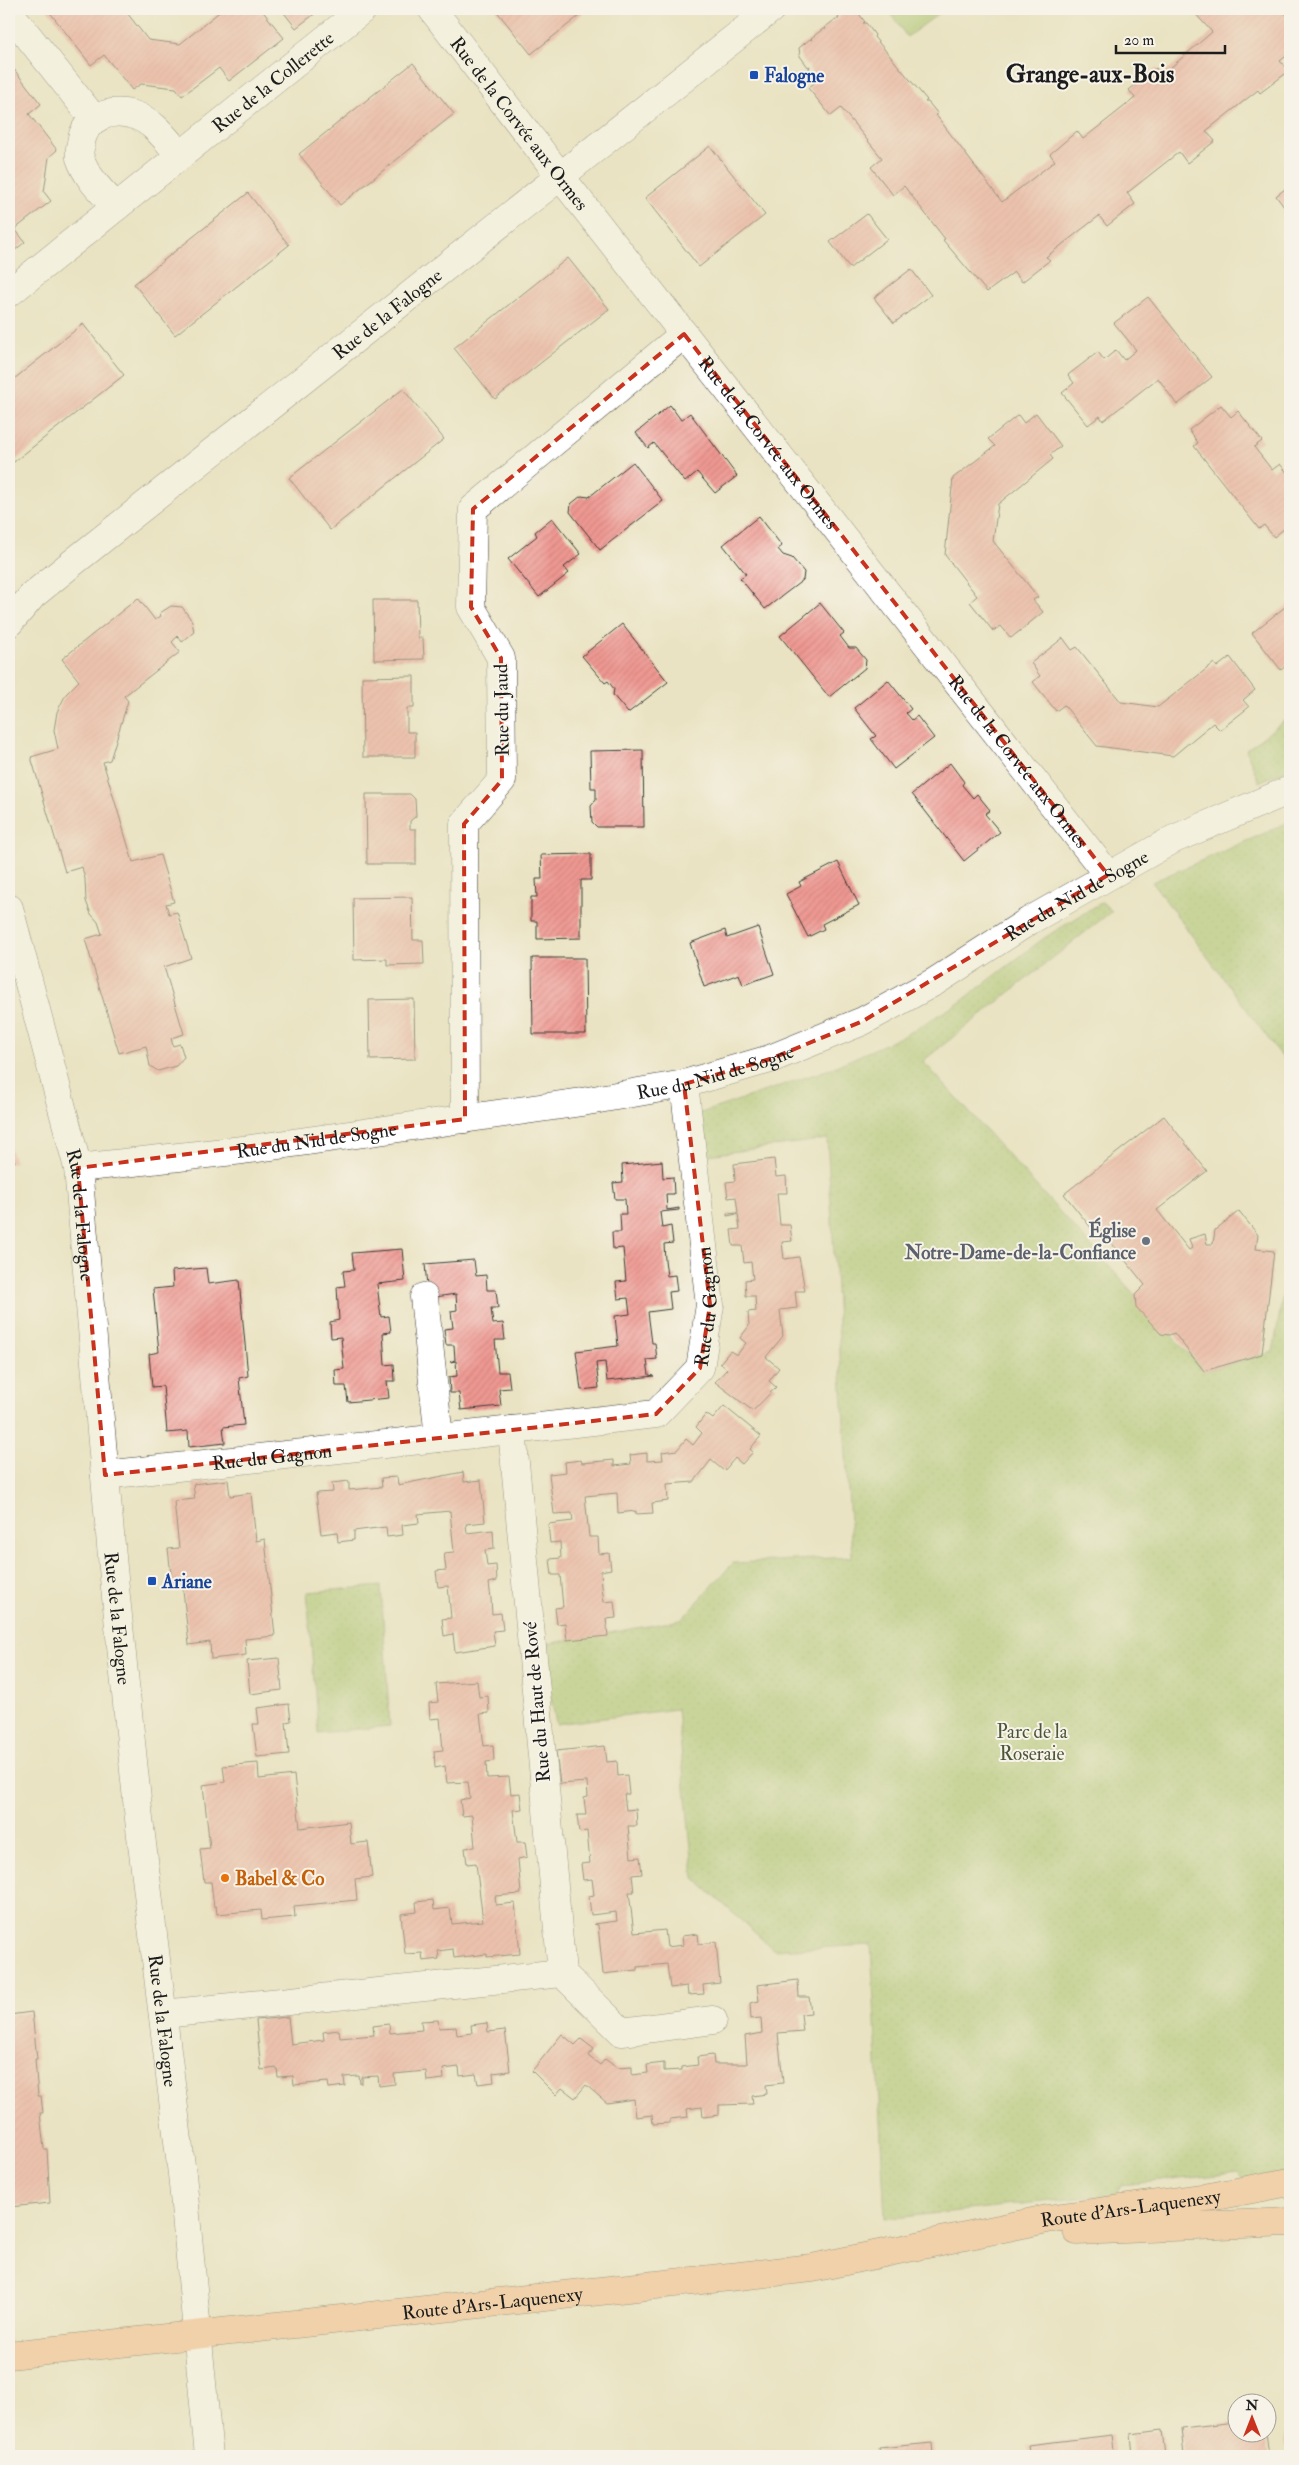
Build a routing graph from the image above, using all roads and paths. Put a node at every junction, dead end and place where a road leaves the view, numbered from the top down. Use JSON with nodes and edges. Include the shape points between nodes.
{"nodes":[{"id":1,"x":363,"y":9,"type":"edge"},
{"id":2,"x":432,"y":9,"type":"edge"},
{"id":3,"x":771,"y":9,"type":"edge"},
{"id":4,"x":9,"y":12,"type":"edge"},
{"id":5,"x":94,"y":119,"type":"junction"},
{"id":6,"x":180,"y":155,"type":"junction"},
{"id":7,"x":560,"y":176,"type":"junction"},
{"id":8,"x":116,"y":207,"type":"junction"},
{"id":9,"x":9,"y":293,"type":"edge"},
{"id":10,"x":684,"y":334,"type":"junction"},
{"id":11,"x":9,"y":623,"type":"edge"},
{"id":12,"x":1290,"y":790,"type":"edge"},
{"id":13,"x":1108,"y":875,"type":"junction"},
{"id":14,"x":9,"y":908,"type":"edge"},
{"id":15,"x":684,"y":1084,"type":"junction"},
{"id":16,"x":465,"y":1119,"type":"junction"},
{"id":17,"x":78,"y":1168,"type":"junction"},
{"id":18,"x":424,"y":1297,"type":"dead end"},
{"id":19,"x":512,"y":1430,"type":"junction"},
{"id":20,"x":439,"y":1438,"type":"junction"},
{"id":21,"x":105,"y":1475,"type":"junction"},
{"id":22,"x":562,"y":1973,"type":"junction"},
{"id":23,"x":162,"y":2014,"type":"junction"},
{"id":24,"x":714,"y":2020,"type":"dead end"},
{"id":25,"x":1290,"y":2182,"type":"edge"},
{"id":26,"x":1290,"y":2222,"type":"edge"},
{"id":27,"x":974,"y":2236,"type":"junction"},
{"id":28,"x":198,"y":2335,"type":"junction"},
{"id":29,"x":9,"y":2355,"type":"edge"},
{"id":30,"x":209,"y":2456,"type":"edge"}],
"edges":[{"from":1,"to":6,"type":"street","name":"Rue de la Collerette"},
{"from":2,"to":7,"type":"street","name":"Rue de la Corvée aux Ormes"},
{"from":3,"to":7,"type":"street","name":"Rue de la Falogne"},
{"from":4,"to":5,"type":"street"},
{"from":5,"to":6,"type":"street","via":[[117,112],[135,116],[153,126]]},
{"from":5,"to":8,"type":"street","via":[[81,140],[79,155],[88,177]]},
{"from":6,"to":8,"type":"street","name":"Rue de la Collerette"},
{"from":7,"to":10,"type":"street","name":"Rue de la Corvée aux Ormes"},
{"from":7,"to":11,"type":"street","name":"Rue de la Falogne","via":[[76,560],[34,595]]},
{"from":8,"to":9,"type":"street","name":"Rue de la Collerette"},
{"from":10,"to":13,"type":"street","name":"Rue de la Corvée aux Ormes"},
{"from":10,"to":16,"type":"street","name":"Rue du Jaud","via":[[473,509],[471,607],[501,658],[502,780],[464,824]]},
{"from":12,"to":13,"type":"street","name":"Rue du Nid de Sogne","via":[[1174,839]]},
{"from":13,"to":15,"type":"street","name":"Rue du Nid de Sogne","via":[[863,1022],[770,1059]]},
{"from":14,"to":17,"type":"street","name":"Rue de la Falogne"},
{"from":15,"to":16,"type":"street","name":"Rue du Nid de Sogne"},
{"from":15,"to":19,"type":"street","name":"Rue du Gagnon","via":[[710,1305],[700,1368],[656,1414]]},
{"from":16,"to":17,"type":"street","name":"Rue du Nid de Sogne","via":[[243,1150]]},
{"from":17,"to":21,"type":"street","name":"Rue de la Falogne"},
{"from":18,"to":20,"type":"street"},
{"from":19,"to":20,"type":"street","name":"Rue du Gagnon"},
{"from":19,"to":22,"type":"street","name":"Rue du Haut de Rové"},
{"from":20,"to":21,"type":"street","name":"Rue du Gagnon"},
{"from":21,"to":23,"type":"street","name":"Rue de la Falogne"},
{"from":22,"to":23,"type":"street"},
{"from":22,"to":24,"type":"street","via":[[622,2032]]},
{"from":23,"to":28,"type":"street","name":"Rue de la Falogne"},
{"from":25,"to":27,"type":"main road","name":"Route d'Ars-Laquenexy","via":[[1215,2196],[1047,2219]]},
{"from":26,"to":27,"type":"main road","name":"Route d'Ars-Laquenexy"},
{"from":27,"to":28,"type":"main road","name":"Route d'Ars-Laquenexy","via":[[812,2268]]},
{"from":28,"to":29,"type":"main road","name":"Route d'Ars-Laquenexy"},
{"from":28,"to":30,"type":"street","name":"Rue de la Falogne"}]}
